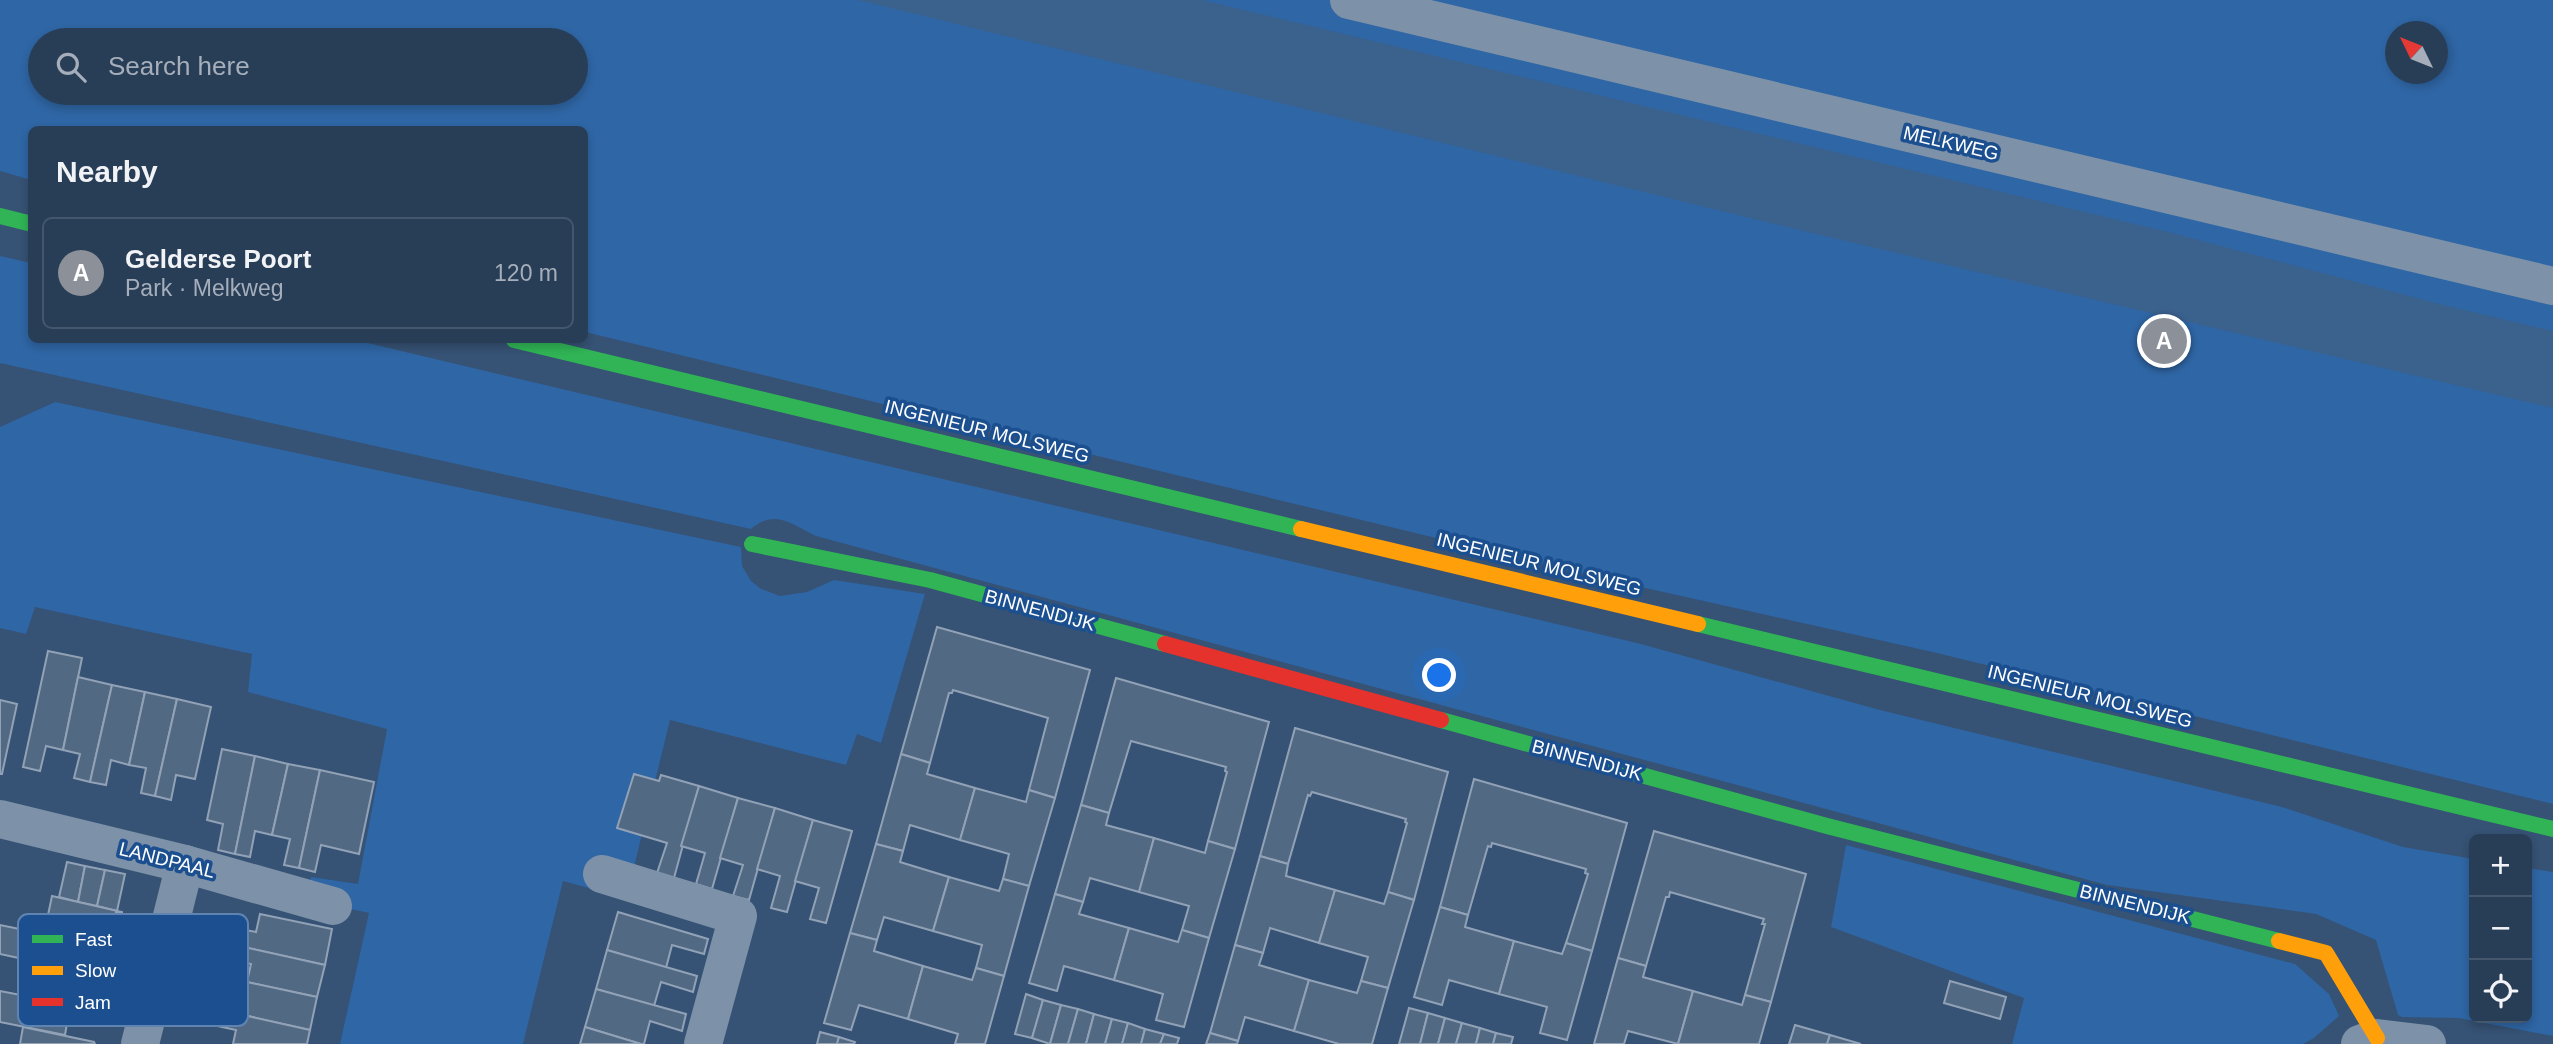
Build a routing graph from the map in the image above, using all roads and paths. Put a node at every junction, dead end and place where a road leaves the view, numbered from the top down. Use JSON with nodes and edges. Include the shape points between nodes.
{"nodes":[{"id":1,"x":1349,"y":0,"type":"edge"},
{"id":2,"x":0,"y":216,"type":"edge"},
{"id":3,"x":28,"y":222,"type":"edge"},
{"id":4,"x":2553,"y":286,"type":"edge"},
{"id":5,"x":527,"y":343,"type":"edge"},
{"id":6,"x":752,"y":544,"type":"dead end"},
{"id":7,"x":0,"y":819,"type":"edge"},
{"id":8,"x":2553,"y":829,"type":"edge"},
{"id":9,"x":185,"y":864,"type":"junction"},
{"id":10,"x":602,"y":874,"type":"dead end"},
{"id":11,"x":333,"y":906,"type":"dead end"},
{"id":12,"x":172,"y":914,"type":"edge"},
{"id":13,"x":144,"y":1026,"type":"edge"},
{"id":14,"x":2369,"y":1041,"type":"edge"},
{"id":15,"x":140,"y":1044,"type":"edge"},
{"id":16,"x":703,"y":1044,"type":"edge"},
{"id":17,"x":2427,"y":1044,"type":"edge"}],
"edges":[{"from":1,"to":4,"type":"street","name":"MELKWEG"},
{"from":2,"to":3,"type":"main road"},
{"from":5,"to":8,"type":"main road","name":"INGENIEUR MOLSWEG"},
{"from":6,"to":14,"type":"main road","name":"BINNENDIJK","via":[[930,580],[1827,826],[2326,953]]},
{"from":7,"to":9,"type":"street","name":"LANDPAAL"},
{"from":9,"to":11,"type":"street","name":"LANDPAAL"},
{"from":9,"to":12,"type":"street"},
{"from":10,"to":16,"type":"street","via":[[738,916]]},
{"from":13,"to":15,"type":"street"},
{"from":14,"to":17,"type":"street"}]}
